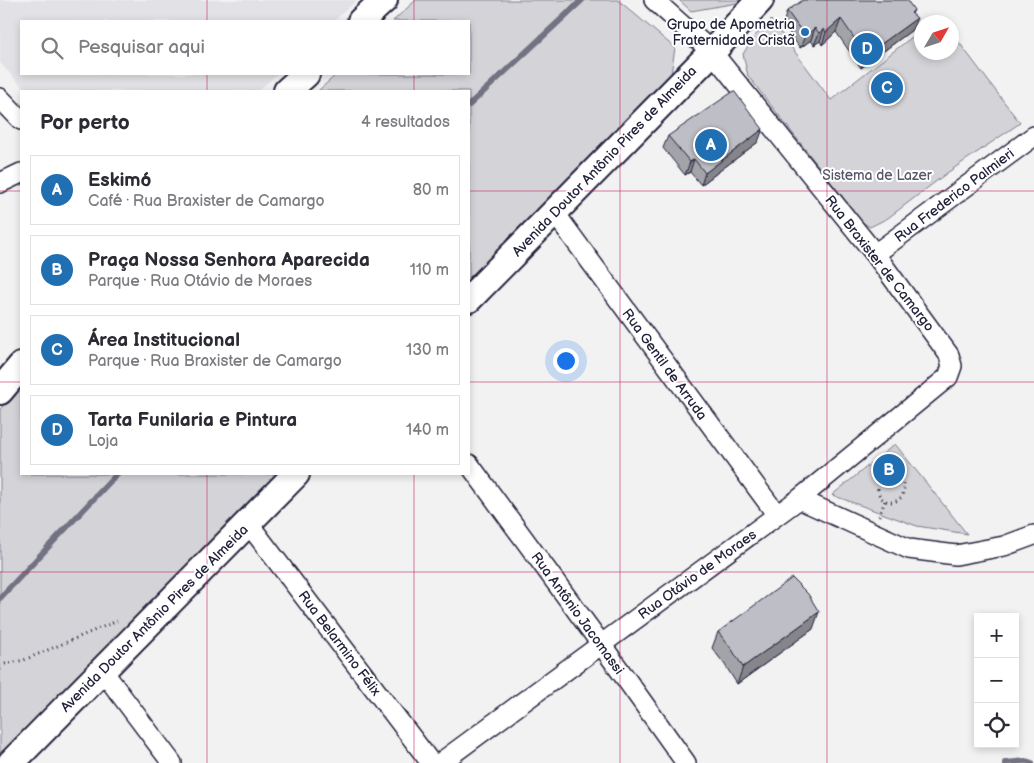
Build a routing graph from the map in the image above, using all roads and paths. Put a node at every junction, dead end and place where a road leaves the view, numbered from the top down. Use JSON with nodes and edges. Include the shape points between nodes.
{"nodes":[{"id":1,"x":384,"y":0,"type":"edge"},
{"id":2,"x":654,"y":0,"type":"edge"},
{"id":3,"x":760,"y":0,"type":"edge"},
{"id":4,"x":362,"y":20,"type":"edge"},
{"id":5,"x":712,"y":52,"type":"junction"},
{"id":6,"x":305,"y":75,"type":"edge"},
{"id":7,"x":288,"y":90,"type":"edge"},
{"id":8,"x":0,"y":98,"type":"edge"},
{"id":9,"x":20,"y":119,"type":"edge"},
{"id":10,"x":1034,"y":136,"type":"edge"},
{"id":11,"x":20,"y":173,"type":"edge"},
{"id":12,"x":0,"y":183,"type":"edge"},
{"id":13,"x":554,"y":212,"type":"junction"},
{"id":14,"x":875,"y":254,"type":"junction"},
{"id":15,"x":470,"y":298,"type":"edge"},
{"id":16,"x":20,"y":367,"type":"edge"},
{"id":17,"x":948,"y":377,"type":"joint"},
{"id":18,"x":0,"y":391,"type":"edge"},
{"id":19,"x":470,"y":465,"type":"edge"},
{"id":20,"x":295,"y":475,"type":"edge"},
{"id":21,"x":799,"y":499,"type":"junction"},
{"id":22,"x":882,"y":499,"type":"joint"},
{"id":23,"x":777,"y":515,"type":"junction"},
{"id":24,"x":248,"y":522,"type":"junction"},
{"id":25,"x":1034,"y":535,"type":"edge"},
{"id":26,"x":154,"y":618,"type":"junction"},
{"id":27,"x":601,"y":644,"type":"junction"},
{"id":28,"x":0,"y":665,"type":"edge"},
{"id":29,"x":102,"y":670,"type":"junction"},
{"id":30,"x":11,"y":763,"type":"edge"},
{"id":31,"x":172,"y":763,"type":"edge"},
{"id":32,"x":431,"y":763,"type":"edge"},
{"id":33,"x":440,"y":763,"type":"edge"},
{"id":34,"x":686,"y":763,"type":"edge"}],
"edges":[{"from":1,"to":4,"type":"main road"},
{"from":2,"to":5,"type":"street","name":"Rua Braxister de Camargo"},
{"from":3,"to":5,"type":"main road","name":"Avenida Doutor Antônio Pires de Almeida"},
{"from":5,"to":13,"type":"main road","name":"Avenida Doutor Antônio Pires de Almeida"},
{"from":5,"to":14,"type":"street","name":"Rua Braxister de Camargo"},
{"from":6,"to":7,"type":"main road"},
{"from":8,"to":9,"type":"street"},
{"from":10,"to":14,"type":"street","name":"Rua Frederico Palmieri"},
{"from":11,"to":12,"type":"street"},
{"from":13,"to":15,"type":"main road","name":"Avenida Doutor Antônio Pires de Almeida"},
{"from":13,"to":23,"type":"street","name":"Rua Gentil de Arruda"},
{"from":14,"to":17,"type":"street","name":"Rua Braxister de Camargo","via":[[950,355],[952,366]]},
{"from":16,"to":18,"type":"main road"},
{"from":17,"to":21,"type":"street","name":"Rua Otávio de Moraes"},
{"from":19,"to":27,"type":"street","name":"Rua Antônio Jacomassi"},
{"from":20,"to":24,"type":"main road","name":"Avenida Doutor Antônio Pires de Almeida"},
{"from":21,"to":23,"type":"street","name":"Rua Otávio de Moraes"},
{"from":21,"to":25,"type":"street","via":[[909,549],[956,555],[1004,546]]},
{"from":22,"to":22,"type":"path","via":[[878,492],[879,483],[884,477],[897,478],[904,489],[901,498],[893,502]]},
{"from":23,"to":27,"type":"street","name":"Rua Otávio de Moraes"},
{"from":24,"to":26,"type":"main road","name":"Avenida Doutor Antônio Pires de Almeida"},
{"from":24,"to":32,"type":"street","name":"Rua Belarmino Félix"},
{"from":26,"to":28,"type":"path","via":[[130,616],[24,660]]},
{"from":26,"to":29,"type":"main road","name":"Avenida Doutor Antônio Pires de Almeida"},
{"from":27,"to":33,"type":"street","name":"Rua Otávio de Moraes"},
{"from":27,"to":34,"type":"street","name":"Rua Antônio Jacomassi"},
{"from":29,"to":30,"type":"main road","name":"Avenida Doutor Antônio Pires de Almeida"},
{"from":29,"to":31,"type":"street"}]}
